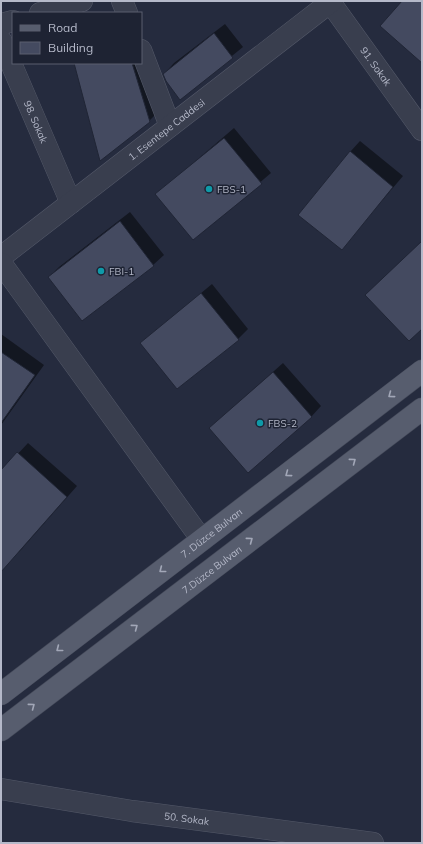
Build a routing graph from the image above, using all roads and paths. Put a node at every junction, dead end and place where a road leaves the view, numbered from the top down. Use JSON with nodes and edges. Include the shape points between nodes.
{"nodes":[{"id":1,"x":82,"y":1,"type":"edge"},
{"id":2,"x":122,"y":1,"type":"edge"},
{"id":3,"x":331,"y":2,"type":"edge"},
{"id":4,"x":44,"y":12,"type":"edge"},
{"id":5,"x":127,"y":12,"type":"edge"},
{"id":6,"x":12,"y":21,"type":"edge"},
{"id":7,"x":1,"y":24,"type":"edge"},
{"id":8,"x":1,"y":40,"type":"edge"},
{"id":9,"x":142,"y":53,"type":"edge"},
{"id":10,"x":170,"y":126,"type":"junction"},
{"id":11,"x":422,"y":130,"type":"edge"},
{"id":12,"x":71,"y":203,"type":"junction"},
{"id":13,"x":1,"y":257,"type":"edge"},
{"id":14,"x":1,"y":263,"type":"edge"},
{"id":15,"x":422,"y":371,"type":"edge"},
{"id":16,"x":422,"y":409,"type":"edge"},
{"id":17,"x":202,"y":540,"type":"junction"},
{"id":18,"x":1,"y":694,"type":"edge"},
{"id":19,"x":1,"y":730,"type":"edge"},
{"id":20,"x":1,"y":789,"type":"edge"},
{"id":21,"x":374,"y":843,"type":"edge"}],
"edges":[{"from":1,"to":4,"type":"street"},
{"from":2,"to":5,"type":"street"},
{"from":3,"to":10,"type":"street","name":"1. Esentepe Caddesi"},
{"from":3,"to":11,"type":"street","name":"91. Sokak"},
{"from":6,"to":7,"type":"street"},
{"from":8,"to":12,"type":"street","name":"98. Sokak"},
{"from":9,"to":10,"type":"street"},
{"from":10,"to":12,"type":"street","name":"1. Esentepe Caddesi"},
{"from":12,"to":13,"type":"street","name":"1. Esentepe Caddesi"},
{"from":14,"to":17,"type":"street"},
{"from":15,"to":17,"type":"main road","name":"7. Düzce Bulvarı","one_way":true},
{"from":19,"to":16,"type":"main road","name":"7.Düzce Bulvarı","one_way":true},
{"from":17,"to":18,"type":"main road","name":"7. Düzce Bulvarı","one_way":true},
{"from":20,"to":21,"type":"street","name":"50. Sokak","via":[[132,811]]}]}
